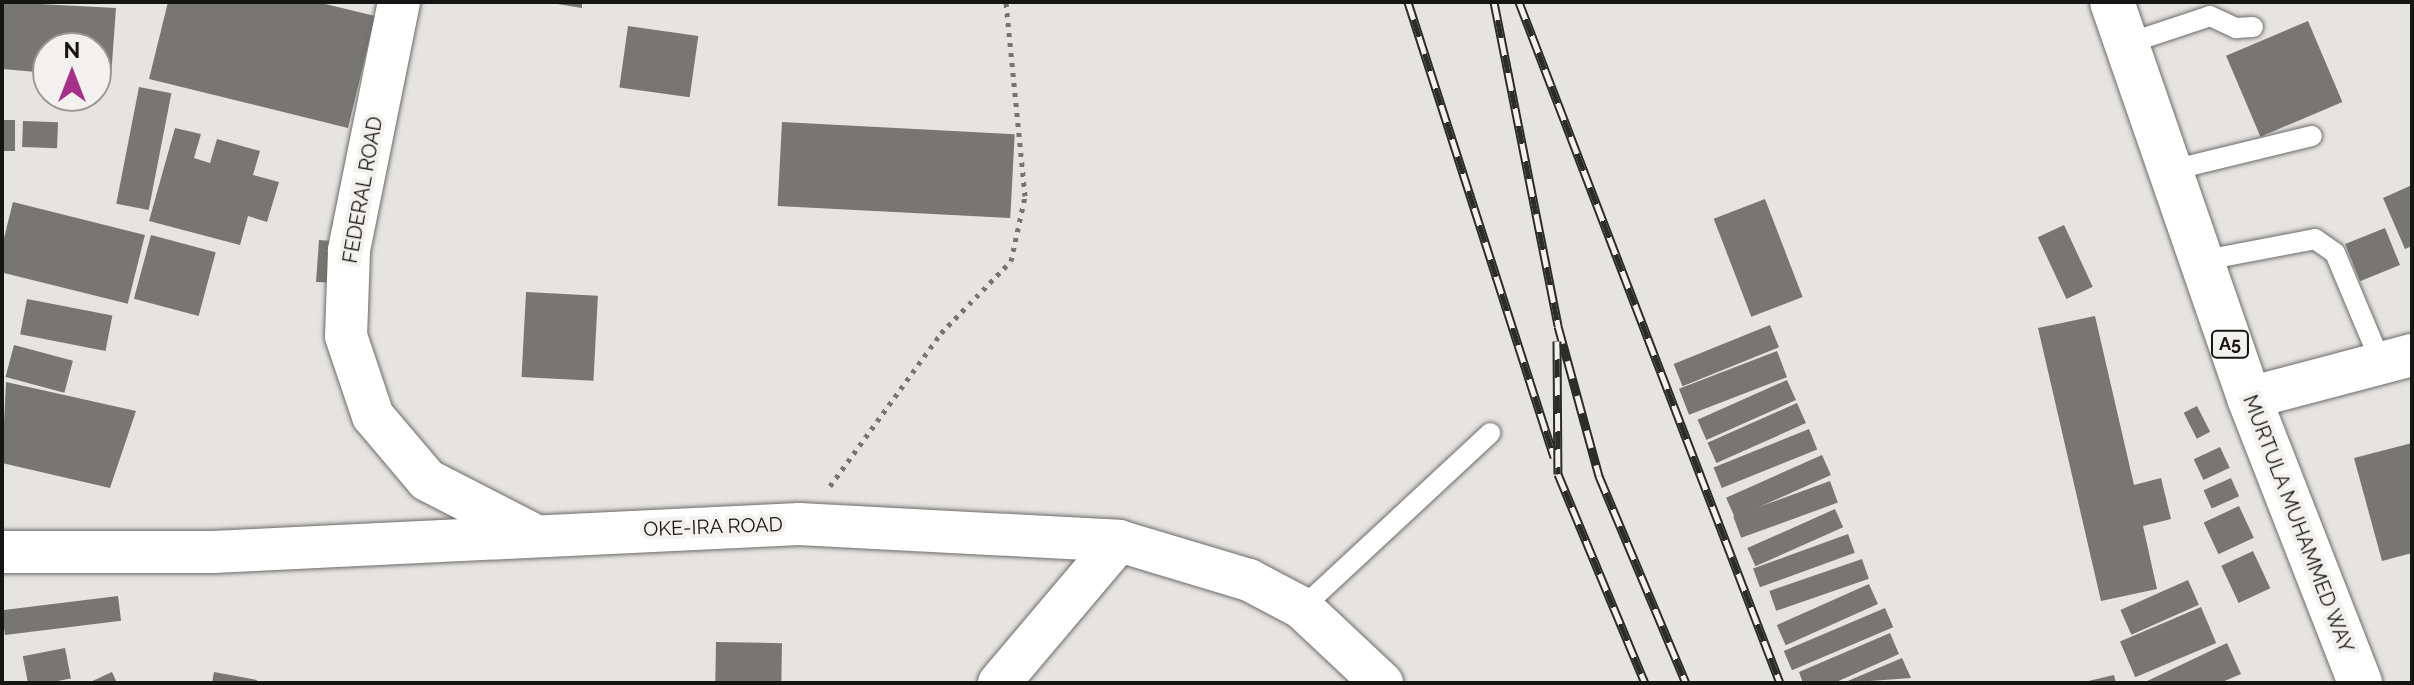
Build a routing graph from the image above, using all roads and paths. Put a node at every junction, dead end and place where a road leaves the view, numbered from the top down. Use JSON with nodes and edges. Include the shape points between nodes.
{"nodes":[{"id":1,"x":399,"y":2,"type":"edge"},
{"id":2,"x":1006,"y":2,"type":"edge"},
{"id":3,"x":2112,"y":2,"type":"edge"},
{"id":4,"x":2253,"y":27,"type":"dead end"},
{"id":5,"x":2129,"y":43,"type":"junction"},
{"id":6,"x":2312,"y":136,"type":"dead end"},
{"id":7,"x":2168,"y":171,"type":"junction"},
{"id":8,"x":2200,"y":261,"type":"junction"},
{"id":9,"x":2397,"y":361,"type":"edge"},
{"id":10,"x":2249,"y":398,"type":"junction"},
{"id":11,"x":1490,"y":433,"type":"dead end"},
{"id":12,"x":799,"y":524,"type":"junction"},
{"id":13,"x":531,"y":533,"type":"junction"},
{"id":14,"x":1119,"y":541,"type":"junction"},
{"id":15,"x":2,"y":552,"type":"edge"},
{"id":16,"x":1302,"y":608,"type":"junction"},
{"id":17,"x":999,"y":683,"type":"edge"},
{"id":18,"x":1382,"y":683,"type":"edge"},
{"id":19,"x":2360,"y":683,"type":"edge"}],
"edges":[{"from":1,"to":13,"type":"street","name":"FEDERAL ROAD","via":[[349,251],[346,336],[373,416],[427,480]]},
{"from":2,"to":12,"type":"path","via":[[1025,196],[1011,261],[941,333]]},
{"from":3,"to":5,"type":"highway","name":"MURTULA MUHAMMED WAY","number":"A5"},
{"from":4,"to":5,"type":"lane","via":[[2236,28],[2210,16]]},
{"from":5,"to":7,"type":"highway","name":"MURTULA MUHAMMED WAY","number":"A5"},
{"from":6,"to":7,"type":"lane"},
{"from":7,"to":8,"type":"highway","name":"MURTULA MUHAMMED WAY","number":"A5"},
{"from":8,"to":9,"type":"lane","via":[[2315,239],[2335,253]]},
{"from":8,"to":10,"type":"highway","name":"MURTULA MUHAMMED WAY","number":"A5"},
{"from":9,"to":10,"type":"street"},
{"from":10,"to":19,"type":"highway","name":"MURTULA MUHAMMED WAY","number":"A5"},
{"from":11,"to":16,"type":"lane"},
{"from":12,"to":13,"type":"street","name":"OKE-IRA ROAD"},
{"from":12,"to":14,"type":"street","name":"OKE-IRA ROAD"},
{"from":13,"to":15,"type":"street","name":"OKE-IRA ROAD","via":[[213,552]]},
{"from":14,"to":16,"type":"street","name":"OKE-IRA ROAD","via":[[1249,580]]},
{"from":14,"to":17,"type":"street"},
{"from":16,"to":18,"type":"street","name":"OKE-IRA ROAD"}]}
